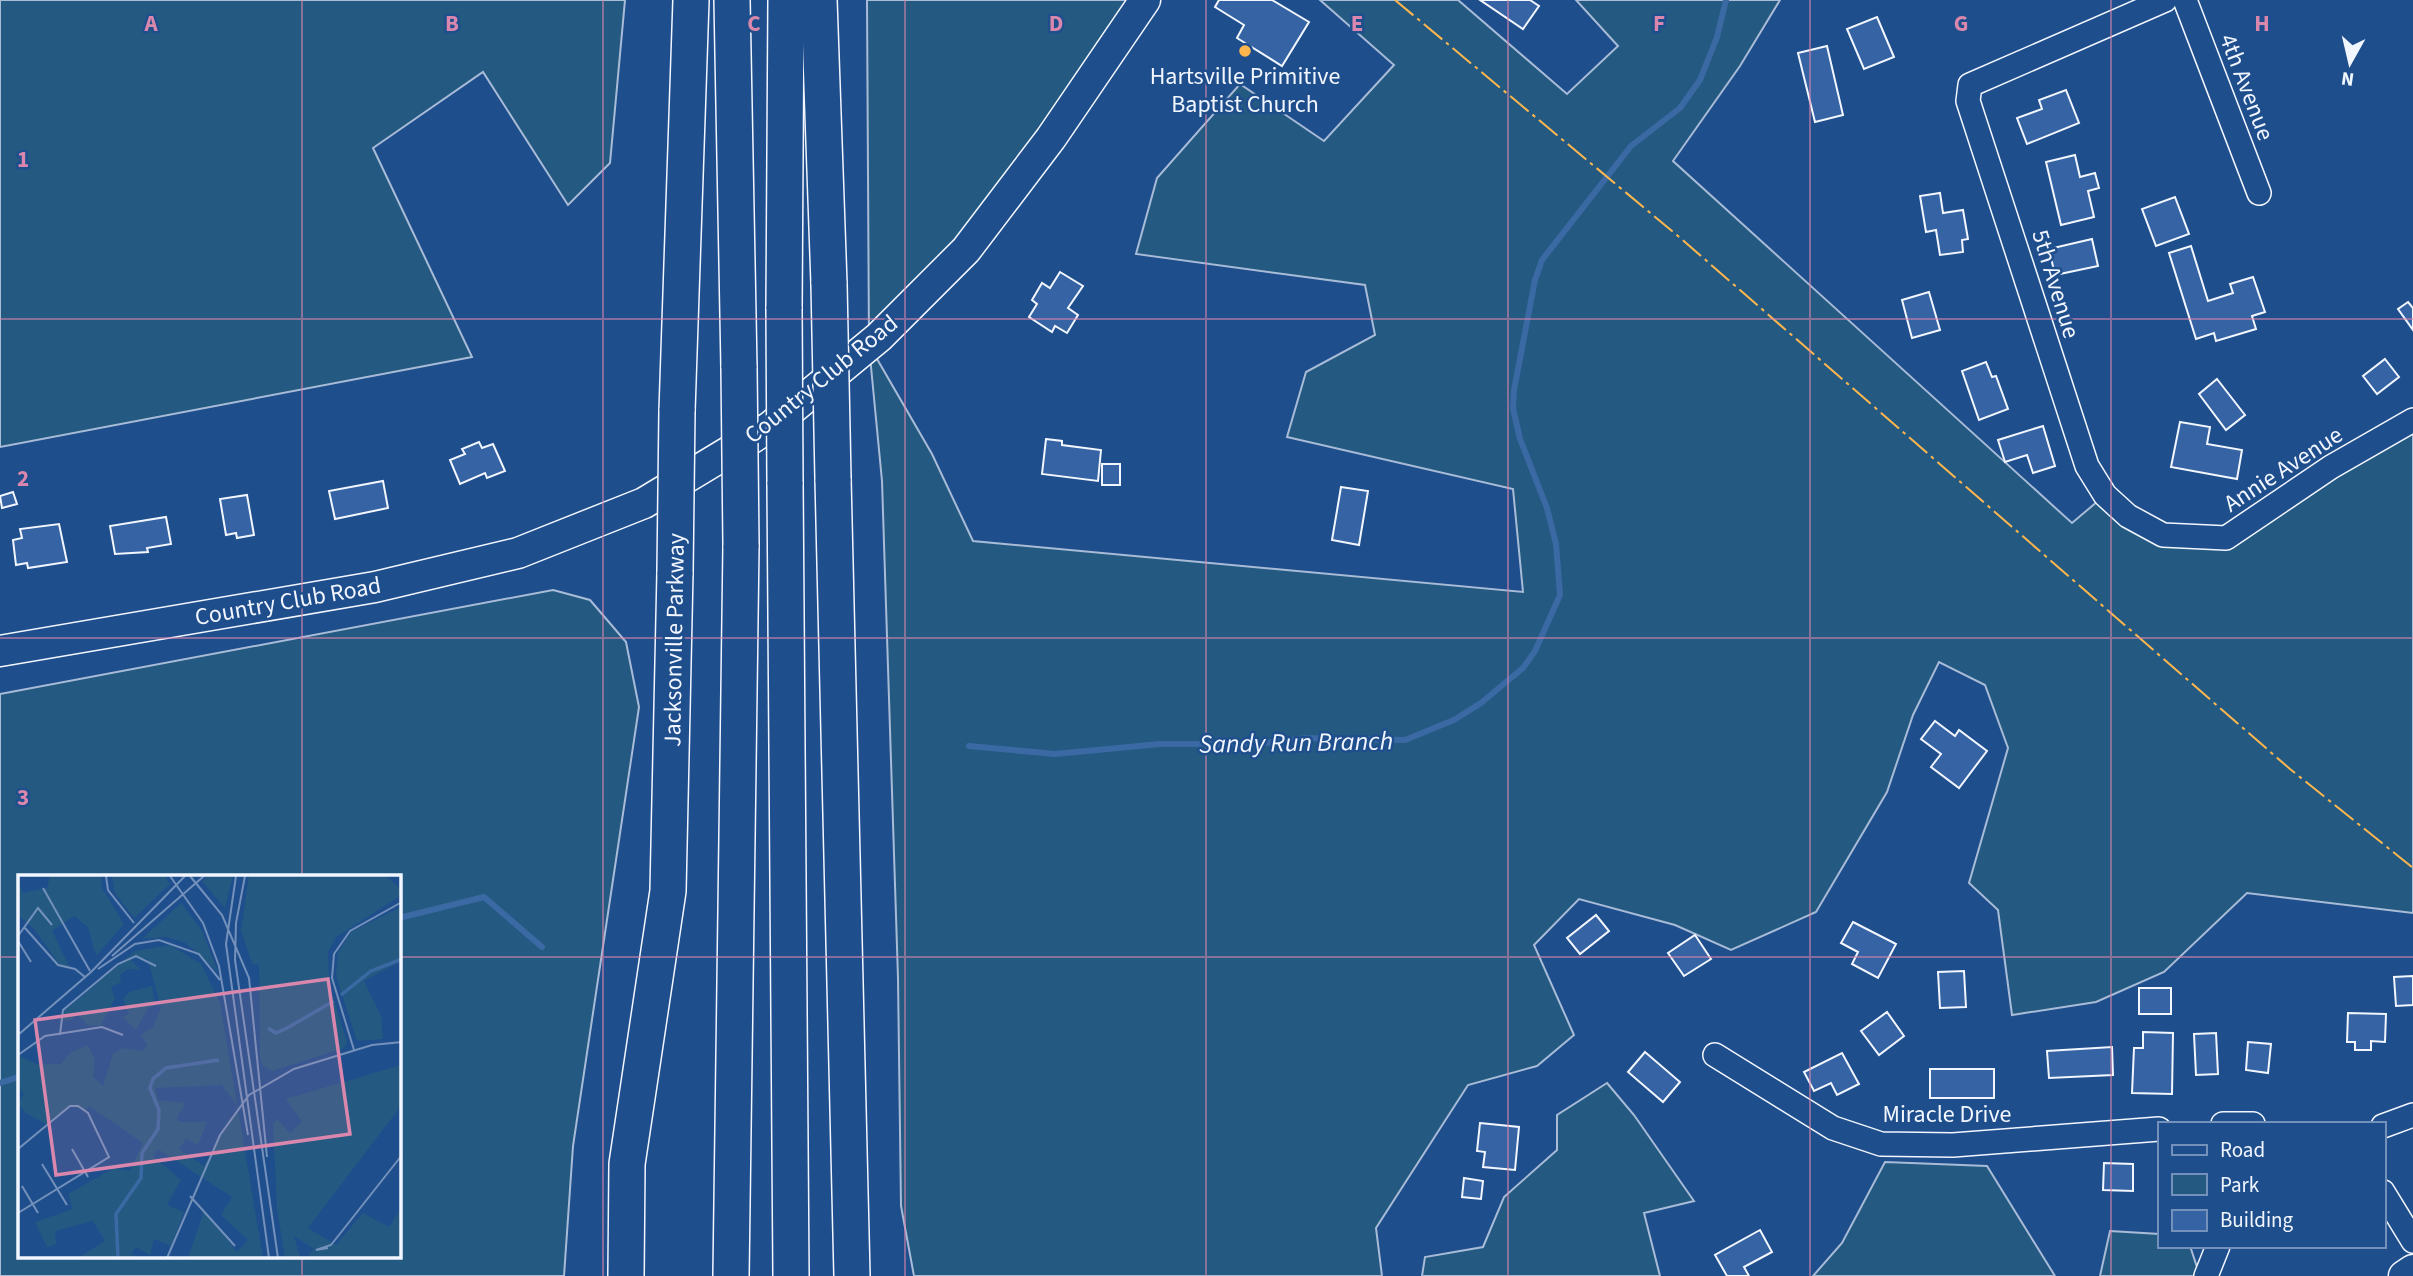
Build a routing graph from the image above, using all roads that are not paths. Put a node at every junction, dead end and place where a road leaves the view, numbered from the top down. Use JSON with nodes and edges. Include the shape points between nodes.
{"nodes":[{"id":1,"x":691,"y":0,"type":"edge"},
{"id":2,"x":732,"y":0,"type":"edge"},
{"id":3,"x":786,"y":0,"type":"edge"},
{"id":4,"x":819,"y":0,"type":"edge"},
{"id":5,"x":1145,"y":0,"type":"edge"},
{"id":6,"x":2165,"y":0,"type":"edge"},
{"id":7,"x":2185,"y":0,"type":"edge"},
{"id":8,"x":2259,"y":193,"type":"dead end"},
{"id":9,"x":2413,"y":420,"type":"edge"},
{"id":10,"x":2105,"y":495,"type":"joint"},
{"id":11,"x":0,"y":651,"type":"edge"},
{"id":12,"x":1715,"y":1055,"type":"dead end"},
{"id":13,"x":2413,"y":1115,"type":"edge"},
{"id":14,"x":2385,"y":1125,"type":"edge"},
{"id":15,"x":2158,"y":1129,"type":"edge"},
{"id":16,"x":2385,"y":1195,"type":"edge"},
{"id":17,"x":2413,"y":1241,"type":"edge"},
{"id":18,"x":2217,"y":1248,"type":"edge"},
{"id":19,"x":2413,"y":1270,"type":"edge"},
{"id":20,"x":626,"y":1276,"type":"edge"},
{"id":21,"x":731,"y":1276,"type":"edge"},
{"id":22,"x":791,"y":1276,"type":"edge"},
{"id":23,"x":854,"y":1276,"type":"edge"},
{"id":24,"x":2206,"y":1276,"type":"edge"},
{"id":25,"x":2404,"y":1276,"type":"edge"}],
"edges":[{"from":1,"to":20,"type":"highway","name":"Jacksonville Parkway","bridge":true,"via":[[668,891],[627,1164]]},
{"from":2,"to":21,"type":"highway","bridge":true,"via":[[741,545]]},
{"from":3,"to":22,"type":"highway","bridge":true},
{"from":4,"to":23,"type":"highway","bridge":true},
{"from":5,"to":11,"type":"main road","name":"Country Club Road","via":[[1051,138],[966,250],[879,337],[770,428],[644,503],[518,553],[388,584]]},
{"from":6,"to":10,"type":"street","name":"5th Avenue","via":[[1970,85],[1968,101],[2087,466]]},
{"from":7,"to":8,"type":"street","name":"4th Avenue"},
{"from":9,"to":10,"type":"street","name":"Annie Avenue","via":[[2331,467],[2226,538],[2163,535],[2128,516]]},
{"from":12,"to":15,"type":"street","name":"Miracle Drive","via":[[1833,1128],[1881,1144],[1953,1144]]},
{"from":13,"to":14,"type":"street"},
{"from":16,"to":17,"type":"street"},
{"from":18,"to":24,"type":"street"},
{"from":19,"to":25,"type":"main road"}]}
